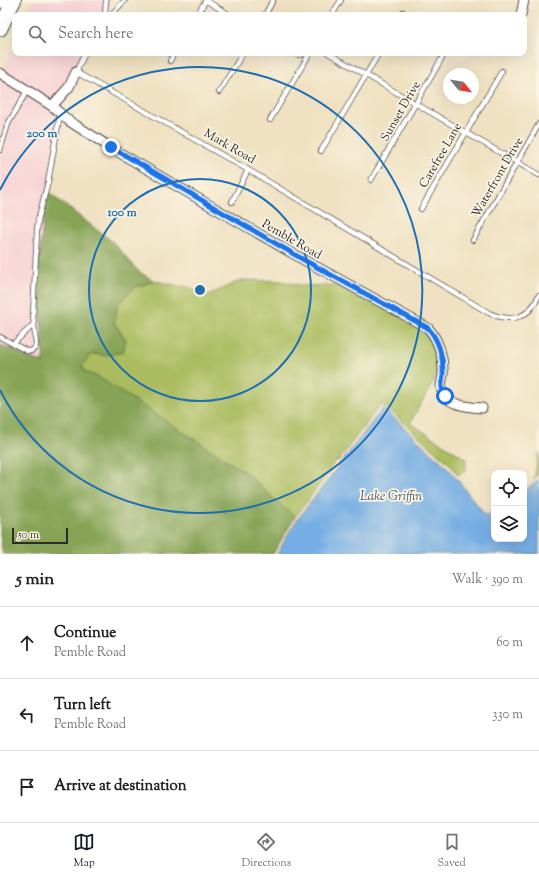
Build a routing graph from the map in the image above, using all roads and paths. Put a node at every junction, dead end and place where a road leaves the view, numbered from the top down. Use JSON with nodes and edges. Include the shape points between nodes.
{"nodes":[{"id":1,"x":14,"y":0,"type":"edge"},
{"id":2,"x":106,"y":0,"type":"edge"},
{"id":3,"x":125,"y":0,"type":"edge"},
{"id":4,"x":206,"y":0,"type":"edge"},
{"id":5,"x":273,"y":0,"type":"edge"},
{"id":6,"x":341,"y":0,"type":"edge"},
{"id":7,"x":524,"y":0,"type":"edge"},
{"id":8,"x":104,"y":12,"type":"edge"},
{"id":9,"x":114,"y":12,"type":"edge"},
{"id":10,"x":199,"y":12,"type":"edge"},
{"id":11,"x":225,"y":12,"type":"edge"},
{"id":12,"x":267,"y":12,"type":"edge"},
{"id":13,"x":334,"y":12,"type":"edge"},
{"id":14,"x":522,"y":12,"type":"edge"},
{"id":15,"x":0,"y":29,"type":"edge"},
{"id":16,"x":84,"y":56,"type":"edge"},
{"id":17,"x":172,"y":56,"type":"edge"},
{"id":18,"x":241,"y":56,"type":"edge"},
{"id":19,"x":308,"y":56,"type":"edge"},
{"id":20,"x":333,"y":56,"type":"edge"},
{"id":21,"x":377,"y":56,"type":"edge"},
{"id":22,"x":444,"y":56,"type":"edge"},
{"id":23,"x":170,"y":61,"type":"dead end"},
{"id":24,"x":502,"y":71,"type":"dead end"},
{"id":25,"x":0,"y":72,"type":"edge"},
{"id":26,"x":76,"y":72,"type":"junction"},
{"id":27,"x":366,"y":75,"type":"junction"},
{"id":28,"x":28,"y":89,"type":"junction"},
{"id":29,"x":219,"y":92,"type":"dead end"},
{"id":30,"x":416,"y":104,"type":"junction"},
{"id":31,"x":52,"y":106,"type":"junction"},
{"id":32,"x":60,"y":114,"type":"junction"},
{"id":33,"x":270,"y":120,"type":"dead end"},
{"id":34,"x":539,"y":124,"type":"edge"},
{"id":35,"x":465,"y":133,"type":"junction"},
{"id":36,"x":0,"y":150,"type":"edge"},
{"id":37,"x":321,"y":151,"type":"dead end"},
{"id":38,"x":516,"y":163,"type":"junction"},
{"id":39,"x":248,"y":170,"type":"junction"},
{"id":40,"x":539,"y":175,"type":"edge"},
{"id":41,"x":372,"y":180,"type":"dead end"},
{"id":42,"x":232,"y":202,"type":"dead end"},
{"id":43,"x":421,"y":209,"type":"dead end"},
{"id":44,"x":473,"y":240,"type":"dead end"},
{"id":45,"x":539,"y":295,"type":"edge"},
{"id":46,"x":34,"y":324,"type":"junction"},
{"id":47,"x":0,"y":338,"type":"edge"},
{"id":48,"x":13,"y":344,"type":"junction"},
{"id":49,"x":482,"y":408,"type":"dead end"}],
"edges":[{"from":1,"to":15,"type":"main road"},
{"from":2,"to":8,"type":"lane"},
{"from":3,"to":9,"type":"lane"},
{"from":4,"to":10,"type":"lane"},
{"from":4,"to":11,"type":"lane"},
{"from":5,"to":12,"type":"lane"},
{"from":6,"to":13,"type":"lane"},
{"from":7,"to":14,"type":"street"},
{"from":16,"to":26,"type":"lane"},
{"from":17,"to":23,"type":"lane"},
{"from":18,"to":29,"type":"lane"},
{"from":19,"to":33,"type":"lane"},
{"from":20,"to":27,"type":"lane"},
{"from":21,"to":27,"type":"lane"},
{"from":22,"to":30,"type":"lane","name":"Sunset Drive"},
{"from":24,"to":35,"type":"lane","name":"Carefree Lane"},
{"from":25,"to":28,"type":"street"},
{"from":26,"to":31,"type":"street","via":[[70,87]]},
{"from":26,"to":39,"type":"lane","name":"Mark Road"},
{"from":27,"to":30,"type":"lane"},
{"from":27,"to":37,"type":"lane"},
{"from":28,"to":31,"type":"street"},
{"from":28,"to":36,"type":"lane","via":[[8,124]]},
{"from":30,"to":35,"type":"lane"},
{"from":30,"to":41,"type":"lane","name":"Sunset Drive"},
{"from":31,"to":32,"type":"street","name":"Pemble Road"},
{"from":32,"to":46,"type":"lane","via":[[48,182],[38,220]]},
{"from":32,"to":49,"type":"street","name":"Pemble Road","via":[[113,149],[304,260],[428,328],[439,346],[443,367],[442,392],[459,404]]},
{"from":34,"to":38,"type":"lane","name":"Waterfront Drive"},
{"from":35,"to":38,"type":"lane"},
{"from":35,"to":43,"type":"lane","name":"Carefree Lane"},
{"from":38,"to":40,"type":"lane"},
{"from":38,"to":44,"type":"lane","name":"Waterfront Drive"},
{"from":39,"to":42,"type":"lane"},
{"from":39,"to":45,"type":"lane","name":"Mark Road","via":[[490,313],[504,318],[518,318],[525,314]]},
{"from":46,"to":48,"type":"lane"},
{"from":46,"to":48,"type":"lane","via":[[35,348],[27,351]]},
{"from":47,"to":48,"type":"lane"}]}
